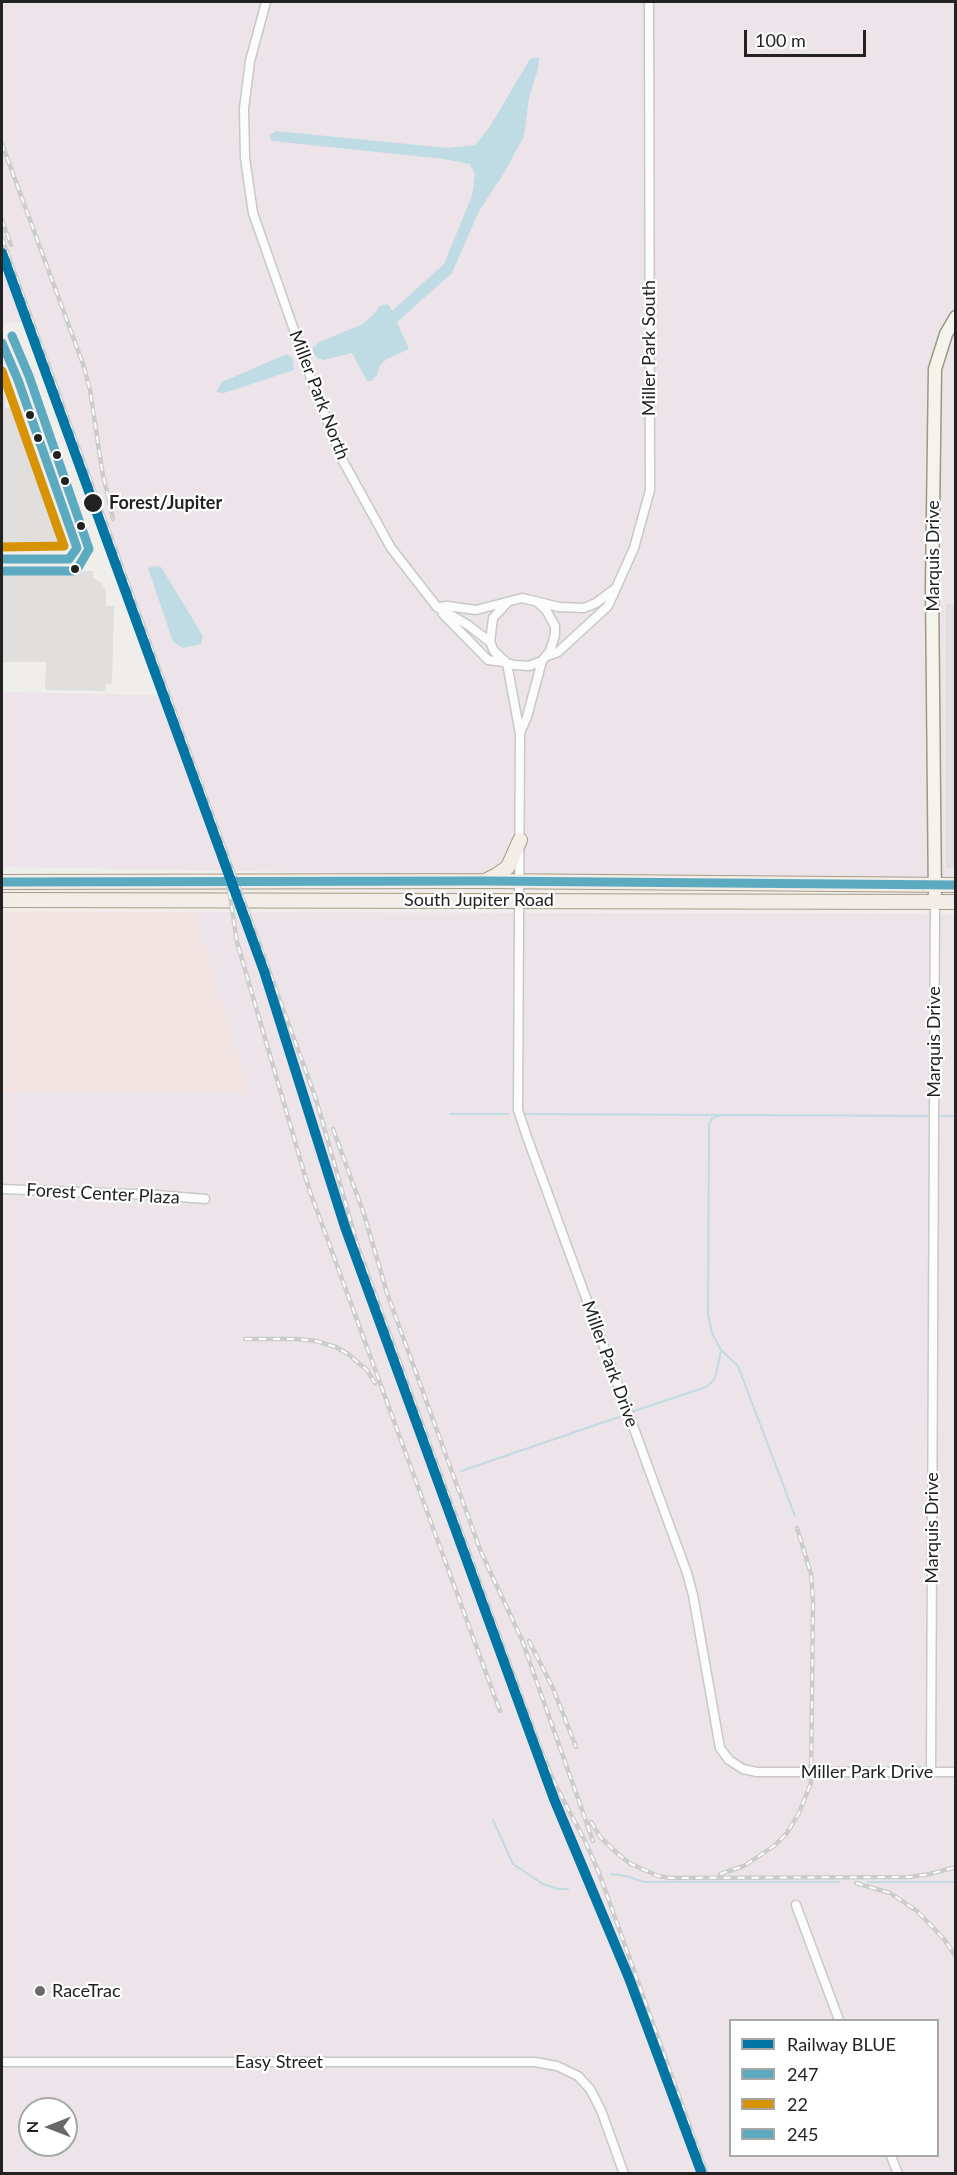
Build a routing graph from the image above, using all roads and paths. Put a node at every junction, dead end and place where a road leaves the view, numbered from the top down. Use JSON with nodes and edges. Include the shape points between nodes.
{"nodes":[{"id":1,"x":266,"y":2,"type":"edge"},
{"id":2,"x":649,"y":2,"type":"edge"},
{"id":3,"x":956,"y":317,"type":"edge"},
{"id":4,"x":618,"y":588,"type":"junction"},
{"id":5,"x":536,"y":601,"type":"junction"},
{"id":6,"x":508,"y":602,"type":"junction"},
{"id":7,"x":437,"y":607,"type":"junction"},
{"id":8,"x":490,"y":642,"type":"junction"},
{"id":9,"x":544,"y":659,"type":"junction"},
{"id":10,"x":507,"y":663,"type":"junction"},
{"id":11,"x":520,"y":734,"type":"junction"},
{"id":12,"x":520,"y":840,"type":"junction"},
{"id":13,"x":110,"y":881,"type":"junction"},
{"id":14,"x":485,"y":881,"type":"junction"},
{"id":15,"x":2,"y":882,"type":"edge"},
{"id":16,"x":354,"y":882,"type":"junction"},
{"id":17,"x":520,"y":882,"type":"junction"},
{"id":18,"x":727,"y":883,"type":"junction"},
{"id":19,"x":934,"y":885,"type":"junction"},
{"id":20,"x":956,"y":885,"type":"edge"},
{"id":21,"x":111,"y":899,"type":"junction"},
{"id":22,"x":2,"y":900,"type":"edge"},
{"id":23,"x":354,"y":900,"type":"junction"},
{"id":24,"x":520,"y":900,"type":"junction"},
{"id":25,"x":726,"y":901,"type":"junction"},
{"id":26,"x":935,"y":902,"type":"junction"},
{"id":27,"x":956,"y":902,"type":"edge"},
{"id":28,"x":2,"y":1189,"type":"edge"},
{"id":29,"x":205,"y":1199,"type":"dead end"},
{"id":30,"x":931,"y":1772,"type":"junction"},
{"id":31,"x":956,"y":1772,"type":"edge"},
{"id":32,"x":796,"y":1905,"type":"dead end"},
{"id":33,"x":839,"y":2019,"type":"edge"},
{"id":34,"x":2,"y":2062,"type":"edge"},
{"id":35,"x":891,"y":2157,"type":"edge"},
{"id":36,"x":624,"y":2174,"type":"edge"},
{"id":37,"x":897,"y":2174,"type":"edge"}],
"edges":[{"from":1,"to":7,"type":"street","name":"Miller Park North","via":[[250,61],[244,108],[245,158],[253,213],[343,461],[391,548]]},
{"from":2,"to":4,"type":"street","name":"Miller Park South","via":[[650,490]]},
{"from":3,"to":19,"type":"street","name":"Marquis Drive","via":[[935,369]]},
{"from":4,"to":5,"type":"street","via":[[584,608]]},
{"from":4,"to":9,"type":"street","name":"Miller Park South","via":[[608,606],[558,652]]},
{"from":5,"to":6,"type":"street","via":[[522,598]]},
{"from":5,"to":9,"type":"street","via":[[555,626],[554,644]]},
{"from":6,"to":7,"type":"street","via":[[476,610]]},
{"from":6,"to":8,"type":"street","via":[[493,618]]},
{"from":7,"to":8,"type":"street","name":"Miller Park North"},
{"from":7,"to":10,"type":"street","via":[[488,660]]},
{"from":8,"to":10,"type":"street","name":"Miller Park North"},
{"from":9,"to":10,"type":"street","via":[[521,666]]},
{"from":9,"to":11,"type":"street"},
{"from":10,"to":11,"type":"street","name":"Miller Park North"},
{"from":11,"to":12,"type":"street","name":"Miller Park Drive"},
{"from":12,"to":14,"type":"main road","via":[[508,867]]},
{"from":12,"to":17,"type":"street","name":"Miller Park Drive"},
{"from":13,"to":15,"type":"main road","name":"South Jupiter Road"},
{"from":13,"to":16,"type":"main road","name":"South Jupiter Road"},
{"from":13,"to":21,"type":"main road"},
{"from":14,"to":16,"type":"main road","name":"South Jupiter Road"},
{"from":14,"to":17,"type":"main road","name":"South Jupiter Road"},
{"from":16,"to":23,"type":"main road"},
{"from":17,"to":18,"type":"main road","name":"South Jupiter Road"},
{"from":17,"to":24,"type":"street","name":"Miller Park Drive"},
{"from":18,"to":19,"type":"main road","name":"South Jupiter Road"},
{"from":18,"to":25,"type":"main road"},
{"from":19,"to":20,"type":"main road","name":"South Jupiter Road"},
{"from":19,"to":26,"type":"street","name":"Marquis Drive"},
{"from":21,"to":22,"type":"main road","name":"South Jupiter Road"},
{"from":21,"to":23,"type":"main road","name":"South Jupiter Road"},
{"from":23,"to":24,"type":"main road","name":"South Jupiter Road"},
{"from":24,"to":25,"type":"main road","name":"South Jupiter Road"},
{"from":24,"to":30,"type":"street","name":"Miller Park Drive","via":[[518,1110],[687,1573],[720,1748],[729,1760],[757,1772]]},
{"from":25,"to":26,"type":"main road","name":"South Jupiter Road"},
{"from":26,"to":27,"type":"main road","name":"South Jupiter Road"},
{"from":26,"to":30,"type":"street","name":"Marquis Drive"},
{"from":28,"to":29,"type":"street","name":"Forest Center Plaza"},
{"from":30,"to":31,"type":"street","name":"Miller Park Drive"},
{"from":32,"to":33,"type":"street"},
{"from":34,"to":36,"type":"street","name":"Easy Street","via":[[535,2062],[578,2076],[590,2090],[601,2109]]},
{"from":35,"to":37,"type":"street"}]}
